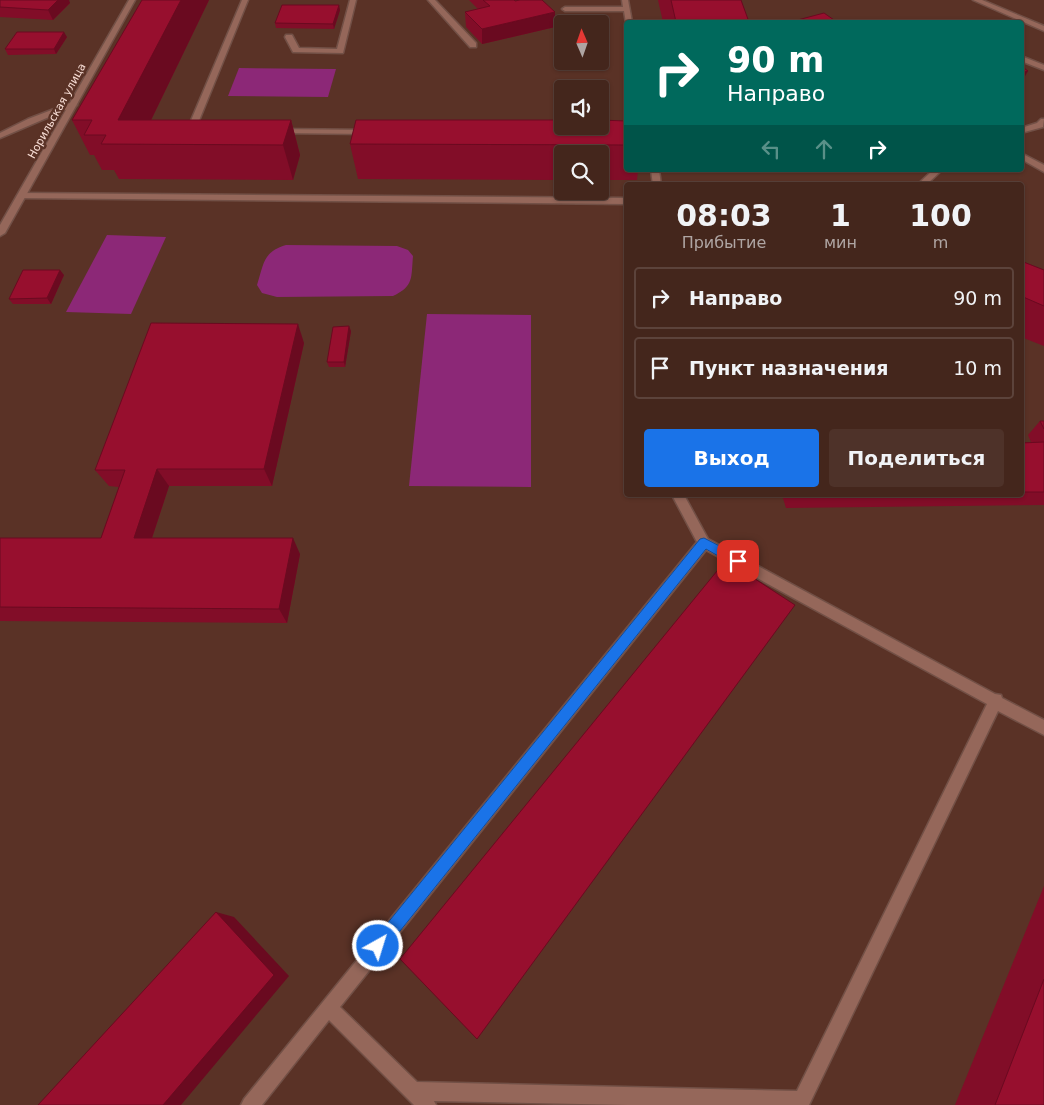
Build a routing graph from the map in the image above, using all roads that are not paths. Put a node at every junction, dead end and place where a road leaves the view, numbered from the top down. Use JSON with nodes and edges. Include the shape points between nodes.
{"nodes":[{"id":1,"x":132,"y":0,"type":"edge"},
{"id":2,"x":245,"y":0,"type":"edge"},
{"id":3,"x":353,"y":0,"type":"edge"},
{"id":4,"x":431,"y":0,"type":"edge"},
{"id":5,"x":625,"y":0,"type":"edge"},
{"id":6,"x":976,"y":0,"type":"edge"},
{"id":7,"x":565,"y":9,"type":"dead end"},
{"id":8,"x":626,"y":9,"type":"junction"},
{"id":9,"x":629,"y":20,"type":"edge"},
{"id":10,"x":1023,"y":20,"type":"edge"},
{"id":11,"x":1024,"y":20,"type":"edge"},
{"id":12,"x":1044,"y":29,"type":"edge"},
{"id":13,"x":289,"y":37,"type":"dead end"},
{"id":14,"x":473,"y":45,"type":"edge"},
{"id":15,"x":1024,"y":59,"type":"edge"},
{"id":16,"x":1044,"y":68,"type":"edge"},
{"id":17,"x":73,"y":105,"type":"junction"},
{"id":18,"x":1044,"y":121,"type":"edge"},
{"id":19,"x":201,"y":130,"type":"edge"},
{"id":20,"x":1024,"y":130,"type":"edge"},
{"id":21,"x":266,"y":131,"type":"edge"},
{"id":22,"x":381,"y":132,"type":"edge"},
{"id":23,"x":0,"y":136,"type":"edge"},
{"id":24,"x":1024,"y":157,"type":"edge"},
{"id":25,"x":1044,"y":170,"type":"edge"},
{"id":26,"x":936,"y":172,"type":"edge"},
{"id":27,"x":924,"y":182,"type":"edge"},
{"id":28,"x":21,"y":196,"type":"junction"},
{"id":29,"x":624,"y":201,"type":"edge"},
{"id":30,"x":1,"y":229,"type":"edge"},
{"id":31,"x":679,"y":497,"type":"edge"},
{"id":32,"x":704,"y":543,"type":"junction"},
{"id":33,"x":996,"y":700,"type":"junction"},
{"id":34,"x":1044,"y":728,"type":"edge"},
{"id":35,"x":328,"y":1007,"type":"junction"},
{"id":36,"x":412,"y":1091,"type":"junction"},
{"id":37,"x":250,"y":1105,"type":"edge"},
{"id":38,"x":427,"y":1105,"type":"edge"}],
"edges":[{"from":1,"to":17,"type":"street","name":"Норильская улица"},
{"from":2,"to":19,"type":"street","via":[[191,130]]},
{"from":3,"to":13,"type":"street","via":[[340,51],[296,50]]},
{"from":4,"to":14,"type":"street"},
{"from":5,"to":8,"type":"street"},
{"from":6,"to":10,"type":"street"},
{"from":7,"to":8,"type":"street"},
{"from":8,"to":9,"type":"street"},
{"from":11,"to":12,"type":"street"},
{"from":15,"to":16,"type":"street"},
{"from":17,"to":23,"type":"street"},
{"from":17,"to":28,"type":"street","name":"Норильская улица"},
{"from":18,"to":20,"type":"street"},
{"from":21,"to":22,"type":"street"},
{"from":24,"to":25,"type":"street"},
{"from":26,"to":27,"type":"street"},
{"from":28,"to":29,"type":"street"},
{"from":28,"to":30,"type":"street","name":"Норильская улица"},
{"from":31,"to":32,"type":"street"},
{"from":32,"to":33,"type":"street"},
{"from":32,"to":35,"type":"street"},
{"from":33,"to":34,"type":"street"},
{"from":33,"to":36,"type":"street","via":[[802,1100]]},
{"from":35,"to":36,"type":"street"},
{"from":35,"to":37,"type":"street"},
{"from":36,"to":38,"type":"street"}]}
